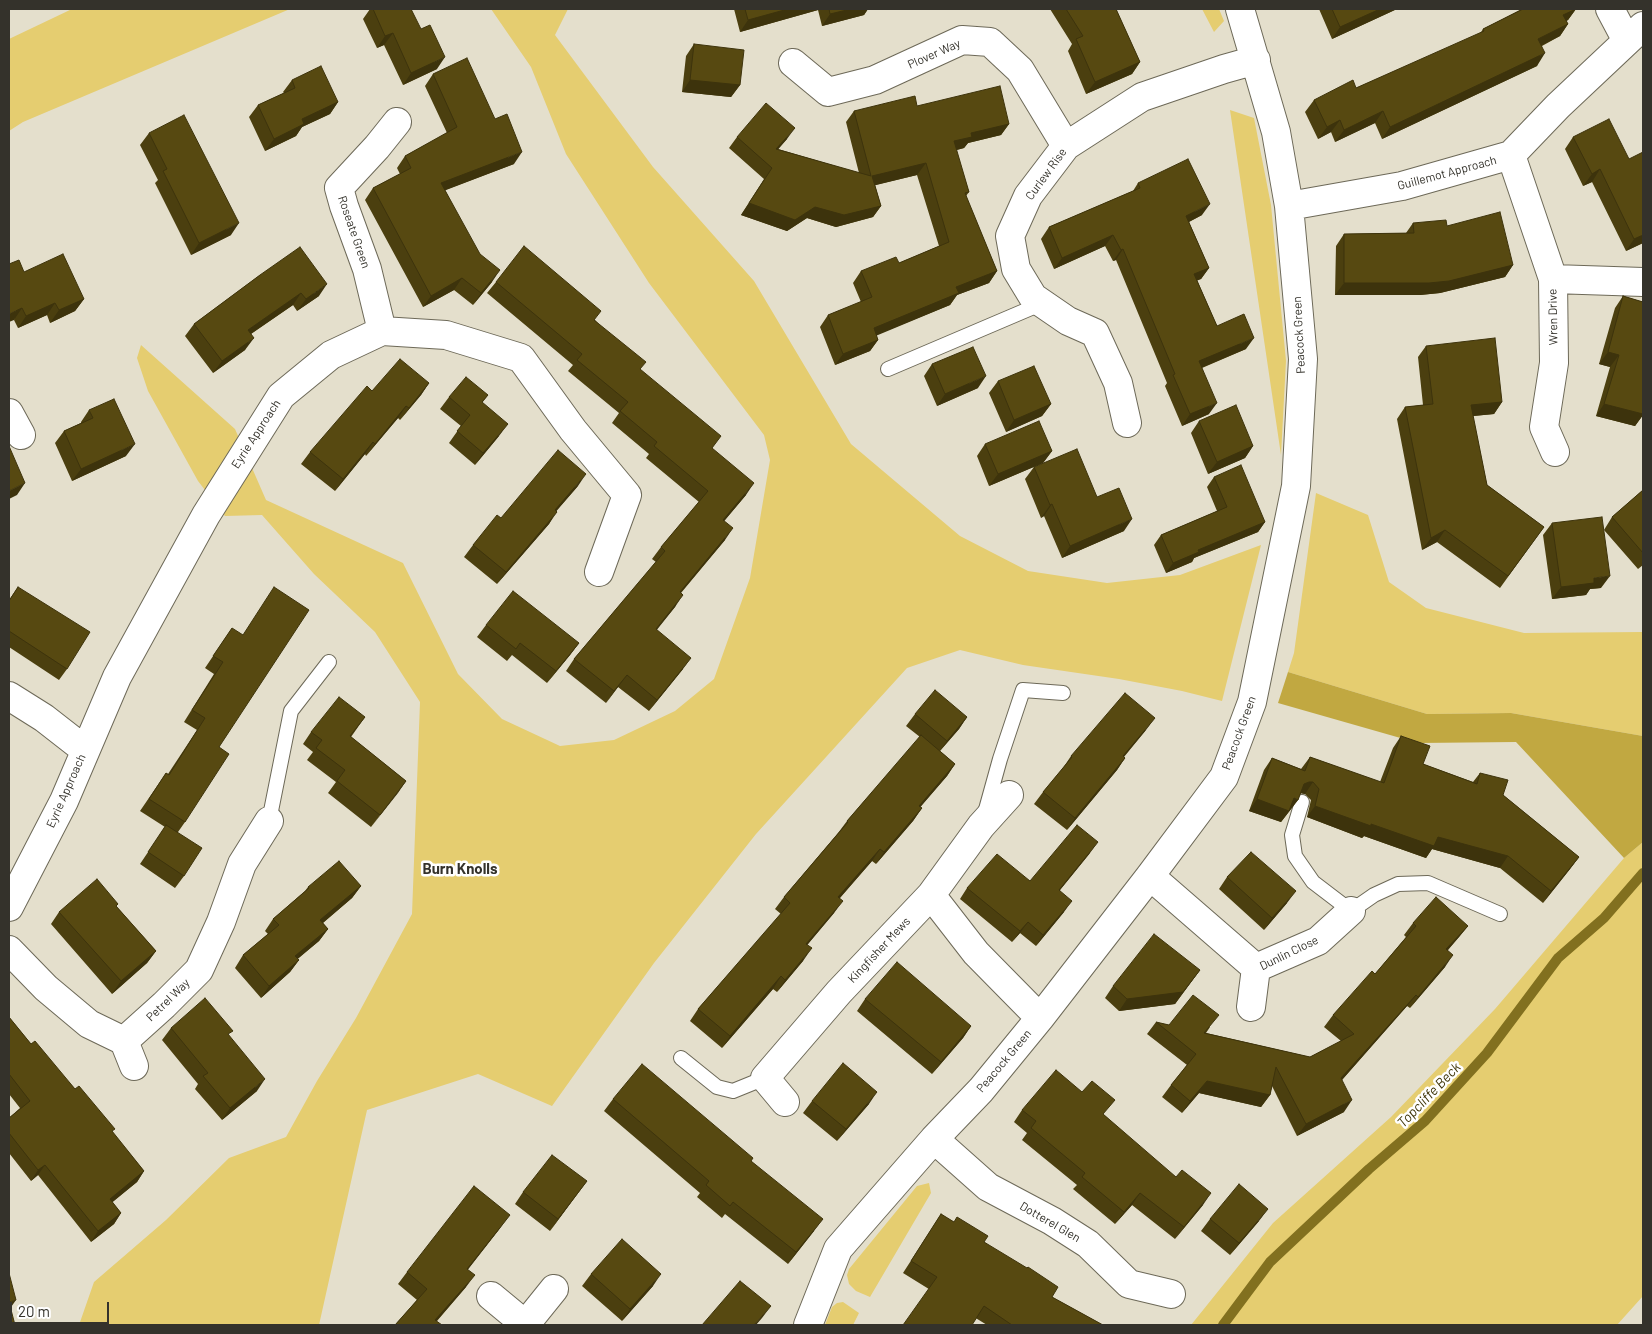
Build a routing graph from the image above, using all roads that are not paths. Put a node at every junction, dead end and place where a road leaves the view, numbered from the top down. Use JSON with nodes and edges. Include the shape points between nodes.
{"nodes":[{"id":1,"x":1240,"y":9,"type":"edge"},
{"id":2,"x":1610,"y":9,"type":"edge"},
{"id":3,"x":1635,"y":33,"type":"edge"},
{"id":4,"x":1256,"y":60,"type":"junction"},
{"id":5,"x":793,"y":62,"type":"dead end"},
{"id":6,"x":397,"y":122,"type":"dead end"},
{"id":7,"x":1066,"y":146,"type":"junction"},
{"id":8,"x":1511,"y":156,"type":"junction"},
{"id":9,"x":1288,"y":206,"type":"junction"},
{"id":10,"x":1553,"y":279,"type":"junction"},
{"id":11,"x":1643,"y":282,"type":"edge"},
{"id":12,"x":1043,"y":303,"type":"junction"},
{"id":13,"x":382,"y":331,"type":"junction"},
{"id":14,"x":888,"y":369,"type":"dead end"},
{"id":15,"x":1128,"y":423,"type":"dead end"},
{"id":16,"x":1555,"y":452,"type":"dead end"},
{"id":17,"x":599,"y":572,"type":"dead end"},
{"id":18,"x":329,"y":662,"type":"dead end"},
{"id":19,"x":1063,"y":693,"type":"dead end"},
{"id":20,"x":9,"y":696,"type":"edge"},
{"id":21,"x":85,"y":750,"type":"junction"},
{"id":22,"x":1009,"y":795,"type":"dead end"},
{"id":23,"x":1302,"y":802,"type":"edge"},
{"id":24,"x":269,"y":821,"type":"joint"},
{"id":25,"x":981,"y":826,"type":"junction"},
{"id":26,"x":1150,"y":876,"type":"junction"},
{"id":27,"x":930,"y":895,"type":"junction"},
{"id":28,"x":9,"y":907,"type":"edge"},
{"id":29,"x":1351,"y":911,"type":"junction"},
{"id":30,"x":1500,"y":914,"type":"dead end"},
{"id":31,"x":9,"y":950,"type":"edge"},
{"id":32,"x":1256,"y":968,"type":"junction"},
{"id":33,"x":1251,"y":1008,"type":"dead end"},
{"id":34,"x":1040,"y":1018,"type":"junction"},
{"id":35,"x":124,"y":1041,"type":"junction"},
{"id":36,"x":681,"y":1058,"type":"dead end"},
{"id":37,"x":134,"y":1066,"type":"dead end"},
{"id":38,"x":765,"y":1078,"type":"junction"},
{"id":39,"x":785,"y":1102,"type":"dead end"},
{"id":40,"x":934,"y":1139,"type":"junction"},
{"id":41,"x":554,"y":1289,"type":"dead end"},
{"id":42,"x":1171,"y":1294,"type":"dead end"},
{"id":43,"x":491,"y":1296,"type":"dead end"},
{"id":44,"x":526,"y":1325,"type":"edge"},
{"id":45,"x":808,"y":1325,"type":"edge"}],
"edges":[{"from":1,"to":4,"type":"street","name":"Peacock Green"},
{"from":2,"to":3,"type":"street"},
{"from":3,"to":8,"type":"street","name":"Guillemot Approach"},
{"from":4,"to":7,"type":"street","name":"Curlew Rise","via":[[1142,97]]},
{"from":4,"to":9,"type":"street","name":"Peacock Green","via":[[1276,132]]},
{"from":5,"to":7,"type":"street","name":"Plover Way","via":[[828,92],[875,80],[962,40],[990,42],[1020,70]]},
{"from":6,"to":13,"type":"street","name":"Roseate Green","via":[[377,147],[331,189],[344,206],[367,269]]},
{"from":7,"to":12,"type":"street","name":"Curlew Rise","via":[[1028,196],[1010,236],[1016,269],[1034,297]]},
{"from":8,"to":9,"type":"street","name":"Guillemot Approach","via":[[1402,186]]},
{"from":8,"to":10,"type":"street","name":"Wren Drive"},
{"from":9,"to":26,"type":"street","name":"Peacock Green","via":[[1303,359],[1296,486],[1269,620],[1252,702],[1224,777]]},
{"from":10,"to":11,"type":"street"},
{"from":10,"to":16,"type":"street","name":"Wren Drive","via":[[1554,363],[1544,426]]},
{"from":12,"to":14,"type":"lane"},
{"from":12,"to":15,"type":"street","name":"Curlew Rise","via":[[1068,321],[1095,333],[1118,383]]},
{"from":13,"to":17,"type":"street","name":"Eyrie Approach","via":[[446,334],[521,358],[573,430],[627,495]]},
{"from":13,"to":21,"type":"street","name":"Eyrie Approach","via":[[331,355],[281,396],[206,515],[117,677]]},
{"from":18,"to":24,"type":"lane","via":[[291,711]]},
{"from":19,"to":25,"type":"lane","via":[[1023,690]]},
{"from":20,"to":21,"type":"street"},
{"from":21,"to":28,"type":"street","name":"Eyrie Approach","via":[[64,801]]},
{"from":22,"to":25,"type":"street","name":"Kingfisher Mews"},
{"from":23,"to":29,"type":"lane","via":[[1292,835],[1295,856],[1313,882]]},
{"from":24,"to":35,"type":"street","name":"Petrel Way","via":[[242,864],[199,970]]},
{"from":25,"to":27,"type":"street","name":"Kingfisher Mews"},
{"from":26,"to":32,"type":"street"},
{"from":26,"to":34,"type":"street","name":"Peacock Green"},
{"from":27,"to":34,"type":"street","via":[[976,953]]},
{"from":27,"to":38,"type":"street","name":"Kingfisher Mews","via":[[839,992]]},
{"from":29,"to":30,"type":"lane","via":[[1398,884],[1428,883]]},
{"from":29,"to":32,"type":"street","name":"Dunlin Close","via":[[1318,941]]},
{"from":31,"to":35,"type":"street","via":[[46,988],[89,1024]]},
{"from":32,"to":33,"type":"street","name":"Dunlin Close"},
{"from":34,"to":40,"type":"street","name":"Peacock Green","via":[[981,1090]]},
{"from":35,"to":37,"type":"street"},
{"from":36,"to":38,"type":"lane","via":[[717,1086],[734,1091]]},
{"from":38,"to":39,"type":"street"},
{"from":40,"to":42,"type":"street","name":"Dotterel Glen","via":[[988,1187],[1088,1244],[1129,1284]]},
{"from":40,"to":45,"type":"street","name":"Peacock Green","via":[[838,1249]]},
{"from":41,"to":44,"type":"street"},
{"from":43,"to":44,"type":"street"}]}
